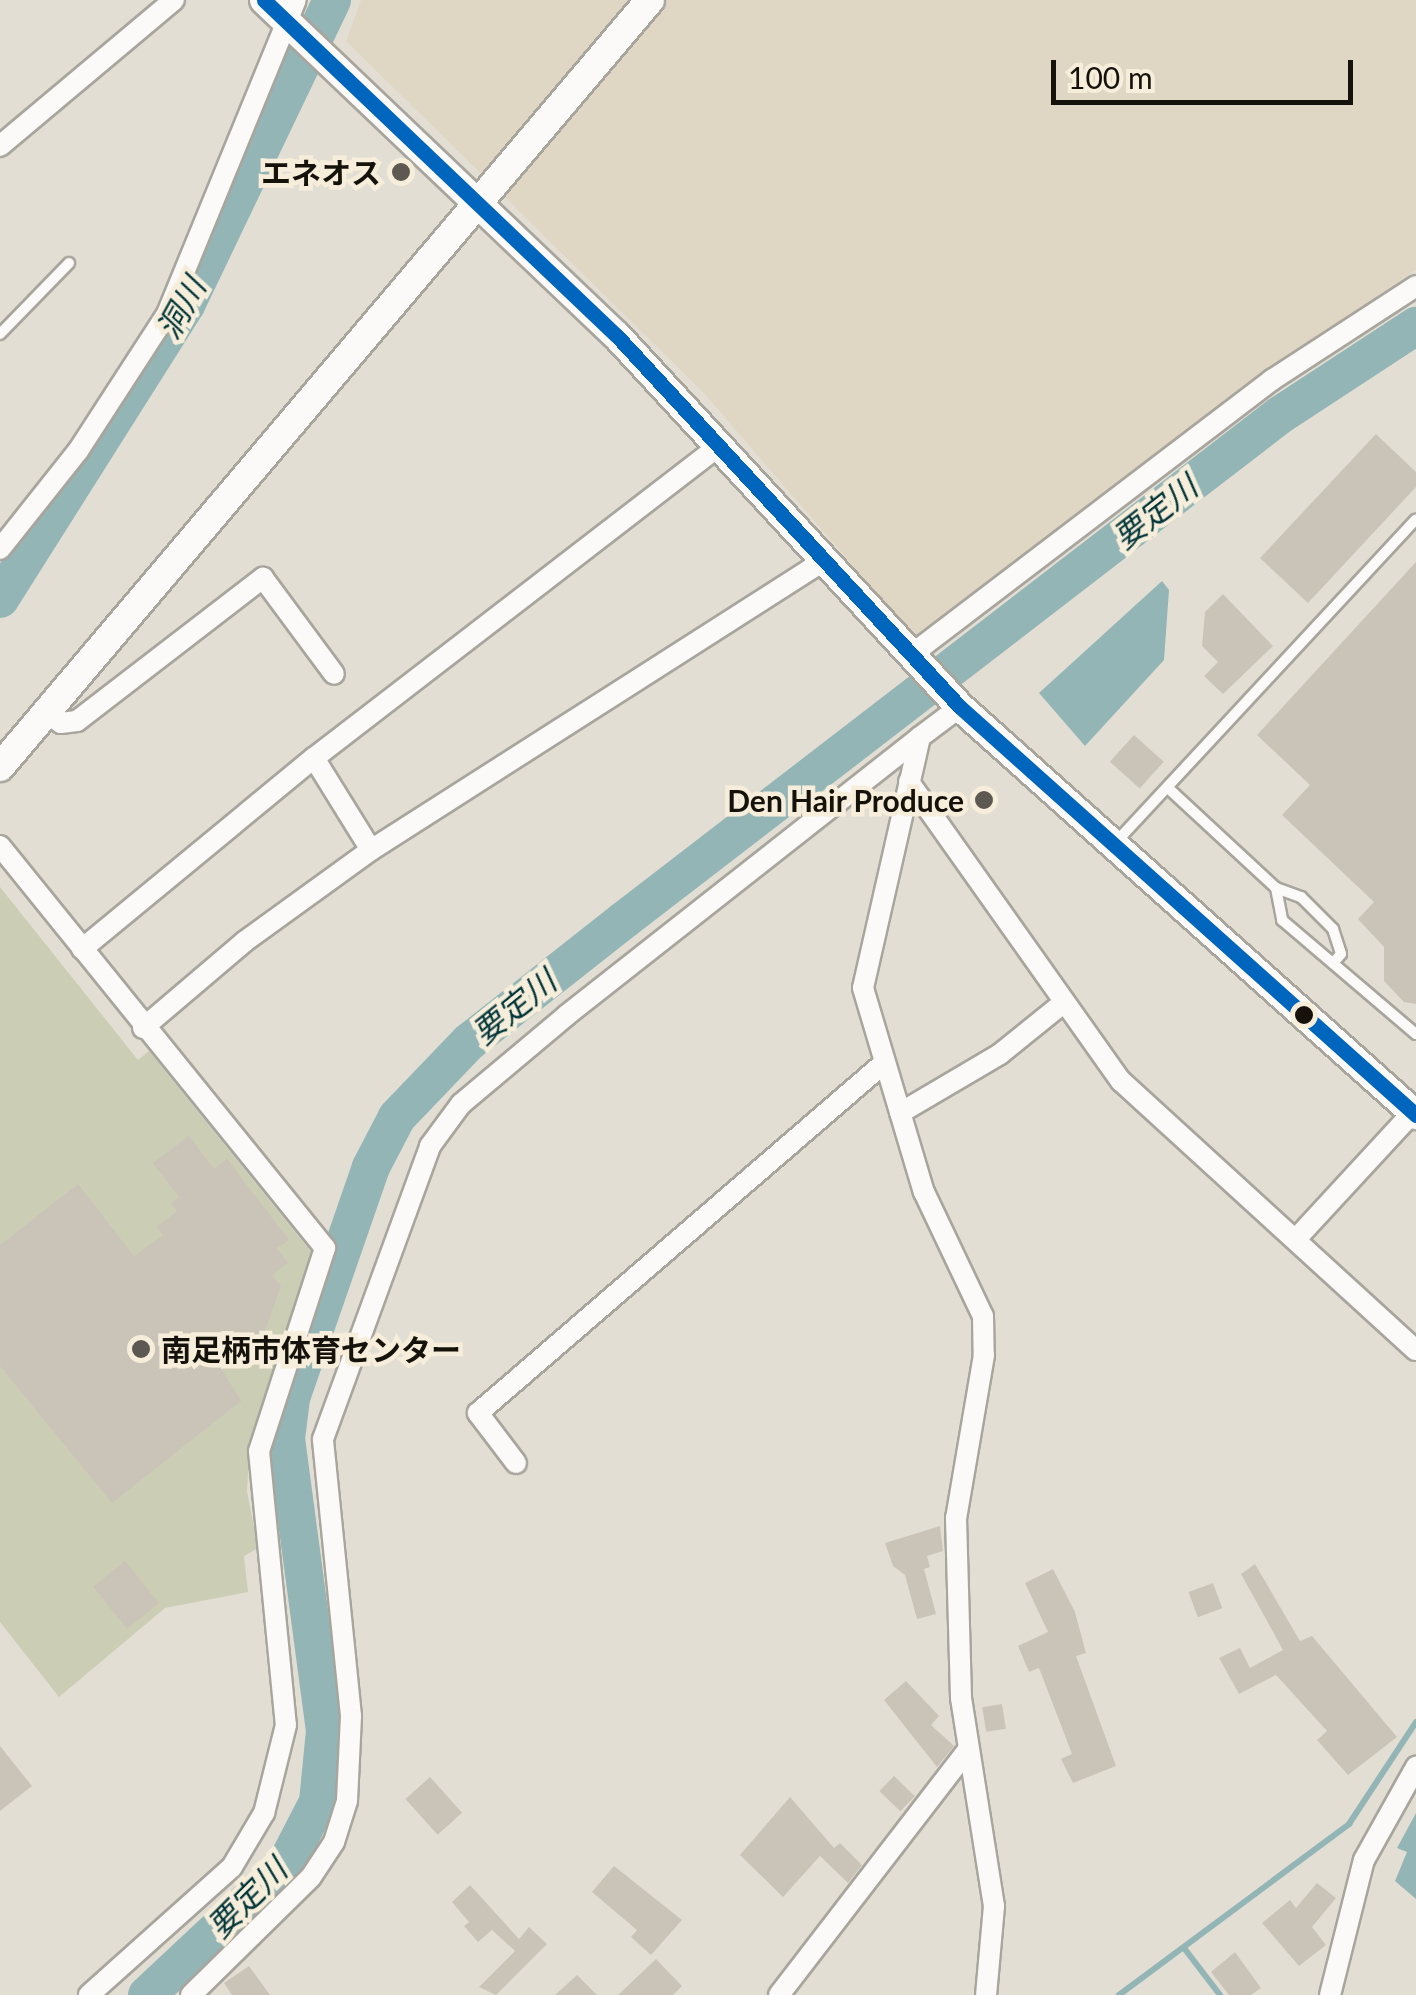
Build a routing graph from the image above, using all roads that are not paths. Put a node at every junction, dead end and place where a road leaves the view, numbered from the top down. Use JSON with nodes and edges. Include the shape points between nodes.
{"nodes":[{"id":1,"x":174,"y":0,"type":"edge"},
{"id":2,"x":264,"y":0,"type":"edge"},
{"id":3,"x":650,"y":0,"type":"edge"},
{"id":4,"x":292,"y":10,"type":"edge"},
{"id":5,"x":0,"y":146,"type":"edge"},
{"id":6,"x":482,"y":203,"type":"junction"},
{"id":7,"x":69,"y":264,"type":"dead end"},
{"id":8,"x":1416,"y":286,"type":"edge"},
{"id":9,"x":0,"y":334,"type":"edge"},
{"id":10,"x":719,"y":446,"type":"junction"},
{"id":11,"x":1416,"y":519,"type":"edge"},
{"id":12,"x":0,"y":548,"type":"edge"},
{"id":13,"x":824,"y":560,"type":"junction"},
{"id":14,"x":911,"y":656,"type":"junction"},
{"id":15,"x":334,"y":674,"type":"dead end"},
{"id":16,"x":960,"y":707,"type":"junction"},
{"id":17,"x":48,"y":713,"type":"junction"},
{"id":18,"x":920,"y":736,"type":"junction"},
{"id":19,"x":314,"y":758,"type":"junction"},
{"id":20,"x":0,"y":767,"type":"edge"},
{"id":21,"x":908,"y":782,"type":"junction"},
{"id":22,"x":1168,"y":788,"type":"junction"},
{"id":23,"x":1116,"y":841,"type":"junction"},
{"id":24,"x":0,"y":846,"type":"edge"},
{"id":25,"x":370,"y":850,"type":"junction"},
{"id":26,"x":1276,"y":888,"type":"junction"},
{"id":27,"x":82,"y":949,"type":"junction"},
{"id":28,"x":1335,"y":962,"type":"junction"},
{"id":29,"x":1062,"y":1004,"type":"junction"},
{"id":30,"x":143,"y":1028,"type":"junction"},
{"id":31,"x":1416,"y":1034,"type":"edge"},
{"id":32,"x":884,"y":1063,"type":"junction"},
{"id":33,"x":1415,"y":1112,"type":"edge"},
{"id":34,"x":900,"y":1113,"type":"junction"},
{"id":35,"x":1296,"y":1239,"type":"junction"},
{"id":36,"x":1416,"y":1350,"type":"edge"},
{"id":37,"x":516,"y":1462,"type":"dead end"},
{"id":38,"x":968,"y":1750,"type":"junction"},
{"id":39,"x":1416,"y":1768,"type":"edge"},
{"id":40,"x":89,"y":1995,"type":"edge"},
{"id":41,"x":191,"y":1995,"type":"edge"},
{"id":42,"x":779,"y":1995,"type":"edge"},
{"id":43,"x":986,"y":1995,"type":"edge"},
{"id":44,"x":1330,"y":1995,"type":"edge"}],
"edges":[{"from":1,"to":5,"type":"street"},
{"from":2,"to":4,"type":"street"},
{"from":3,"to":6,"type":"street"},
{"from":4,"to":6,"type":"street","via":[[324,52]]},
{"from":4,"to":12,"type":"street","via":[[167,314],[78,451]]},
{"from":6,"to":10,"type":"street"},
{"from":6,"to":17,"type":"street"},
{"from":7,"to":9,"type":"lane"},
{"from":8,"to":14,"type":"street","via":[[1272,380]]},
{"from":10,"to":13,"type":"street"},
{"from":10,"to":19,"type":"street"},
{"from":11,"to":22,"type":"lane"},
{"from":13,"to":14,"type":"street"},
{"from":13,"to":25,"type":"street"},
{"from":14,"to":16,"type":"street"},
{"from":15,"to":17,"type":"street","via":[[263,578],[76,720],[61,723]]},
{"from":16,"to":18,"type":"street"},
{"from":16,"to":23,"type":"street"},
{"from":17,"to":20,"type":"street"},
{"from":18,"to":21,"type":"street"},
{"from":18,"to":41,"type":"street","via":[[567,1014],[461,1104],[430,1146],[323,1439],[351,1716],[347,1801],[334,1842],[311,1877]]},
{"from":19,"to":25,"type":"street"},
{"from":19,"to":27,"type":"street"},
{"from":21,"to":29,"type":"street"},
{"from":21,"to":32,"type":"street","via":[[863,988]]},
{"from":22,"to":23,"type":"lane"},
{"from":22,"to":26,"type":"lane"},
{"from":23,"to":33,"type":"street"},
{"from":24,"to":27,"type":"street"},
{"from":25,"to":30,"type":"street","via":[[244,942]]},
{"from":26,"to":28,"type":"lane","via":[[1282,920]]},
{"from":26,"to":28,"type":"lane","via":[[1301,898],[1334,930],[1341,954]]},
{"from":27,"to":30,"type":"street"},
{"from":28,"to":31,"type":"lane"},
{"from":29,"to":34,"type":"street","via":[[1000,1054]]},
{"from":29,"to":35,"type":"street","via":[[1121,1081]]},
{"from":30,"to":40,"type":"street","via":[[325,1248],[258,1451],[286,1725],[264,1813],[232,1867]]},
{"from":32,"to":34,"type":"street"},
{"from":32,"to":37,"type":"street","via":[[478,1413]]},
{"from":33,"to":35,"type":"street"},
{"from":34,"to":38,"type":"street","via":[[924,1192],[983,1316],[984,1355],[956,1518]]},
{"from":35,"to":36,"type":"street"},
{"from":38,"to":42,"type":"street"},
{"from":38,"to":43,"type":"street","via":[[994,1906]]},
{"from":39,"to":44,"type":"street","via":[[1364,1860]]}]}
